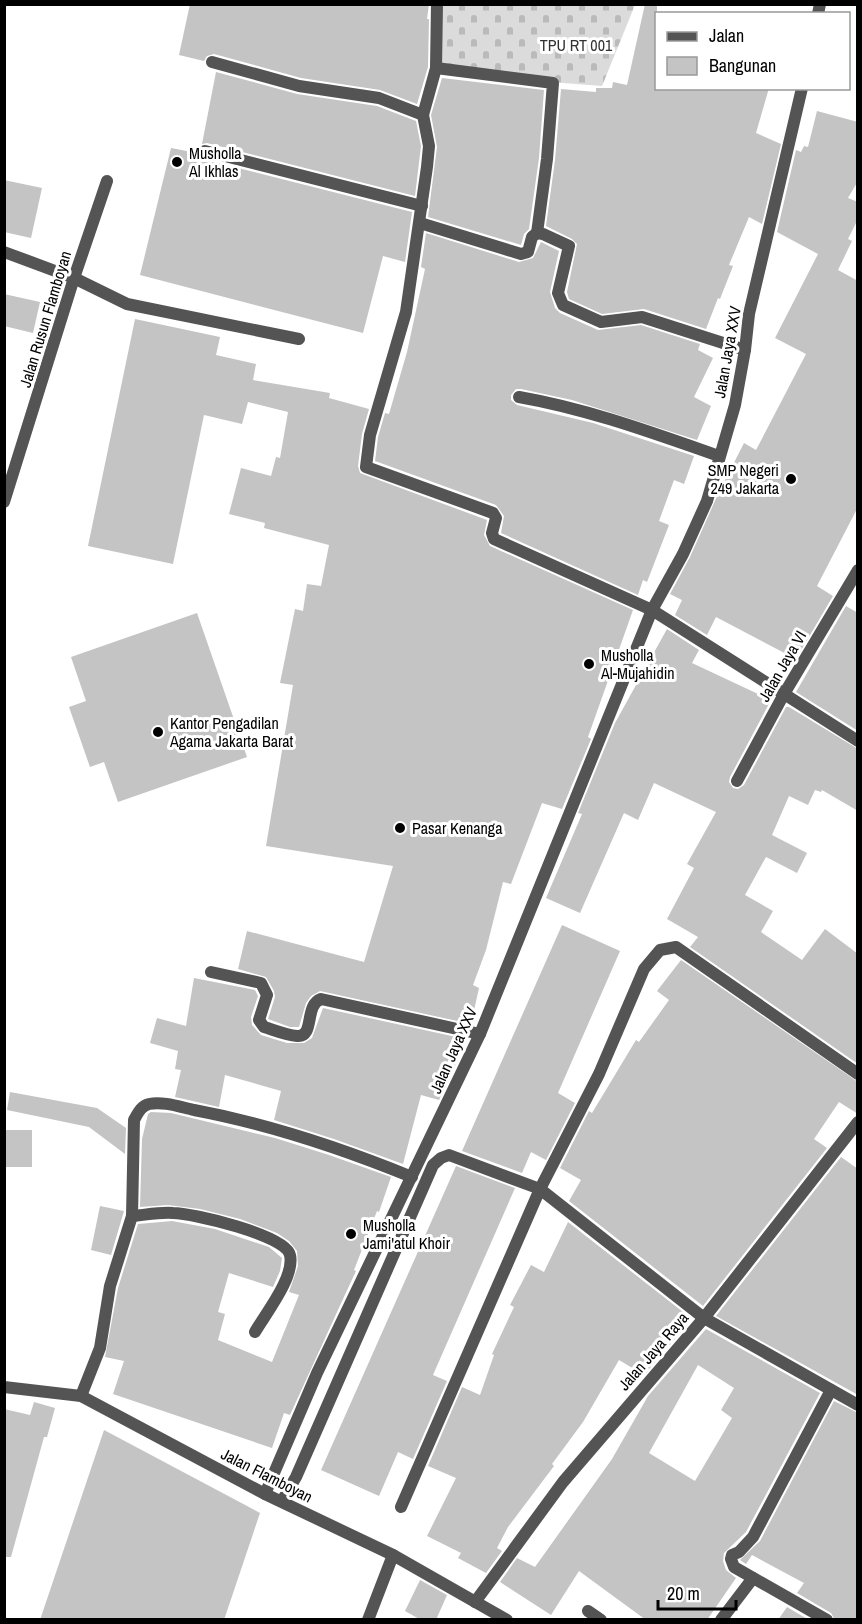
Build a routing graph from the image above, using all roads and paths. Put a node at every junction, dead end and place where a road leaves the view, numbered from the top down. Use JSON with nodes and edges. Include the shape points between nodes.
{"nodes":[{"id":1,"x":438,"y":4,"type":"edge"},
{"id":2,"x":212,"y":62,"type":"dead end"},
{"id":3,"x":436,"y":68,"type":"junction"},
{"id":4,"x":802,"y":90,"type":"edge"},
{"id":5,"x":423,"y":115,"type":"junction"},
{"id":6,"x":205,"y":151,"type":"dead end"},
{"id":7,"x":107,"y":181,"type":"dead end"},
{"id":8,"x":422,"y":206,"type":"junction"},
{"id":9,"x":420,"y":223,"type":"junction"},
{"id":10,"x":537,"y":233,"type":"junction"},
{"id":11,"x":4,"y":252,"type":"edge"},
{"id":12,"x":74,"y":278,"type":"junction"},
{"id":13,"x":298,"y":339,"type":"dead end"},
{"id":14,"x":745,"y":350,"type":"junction"},
{"id":15,"x":519,"y":397,"type":"dead end"},
{"id":16,"x":719,"y":456,"type":"junction"},
{"id":17,"x":4,"y":502,"type":"edge"},
{"id":18,"x":858,"y":570,"type":"edge"},
{"id":19,"x":652,"y":610,"type":"junction"},
{"id":20,"x":784,"y":694,"type":"junction"},
{"id":21,"x":858,"y":741,"type":"edge"},
{"id":22,"x":737,"y":781,"type":"dead end"},
{"id":23,"x":211,"y":972,"type":"dead end"},
{"id":24,"x":480,"y":1034,"type":"junction"},
{"id":25,"x":858,"y":1074,"type":"edge"},
{"id":26,"x":858,"y":1122,"type":"edge"},
{"id":27,"x":412,"y":1177,"type":"junction"},
{"id":28,"x":540,"y":1189,"type":"junction"},
{"id":29,"x":132,"y":1216,"type":"junction"},
{"id":30,"x":704,"y":1318,"type":"junction"},
{"id":31,"x":255,"y":1332,"type":"dead end"},
{"id":32,"x":4,"y":1387,"type":"edge"},
{"id":33,"x":831,"y":1390,"type":"junction"},
{"id":34,"x":81,"y":1396,"type":"junction"},
{"id":35,"x":858,"y":1406,"type":"edge"},
{"id":36,"x":265,"y":1494,"type":"junction"},
{"id":37,"x":282,"y":1501,"type":"junction"},
{"id":38,"x":401,"y":1507,"type":"dead end"},
{"id":39,"x":393,"y":1555,"type":"junction"},
{"id":40,"x":753,"y":1578,"type":"junction"},
{"id":41,"x":475,"y":1602,"type":"junction"},
{"id":42,"x":588,"y":1611,"type":"dead end"},
{"id":43,"x":368,"y":1620,"type":"edge"},
{"id":44,"x":507,"y":1620,"type":"edge"},
{"id":45,"x":601,"y":1620,"type":"edge"},
{"id":46,"x":721,"y":1620,"type":"edge"},
{"id":47,"x":827,"y":1620,"type":"edge"}],
"edges":[{"from":1,"to":3,"type":"street"},
{"from":2,"to":5,"type":"street","via":[[299,86],[380,98]]},
{"from":3,"to":5,"type":"street"},
{"from":3,"to":10,"type":"street","via":[[553,83]]},
{"from":4,"to":14,"type":"street","name":"Jalan Jaya XXV","via":[[749,314]]},
{"from":5,"to":8,"type":"street","via":[[429,146]]},
{"from":6,"to":8,"type":"street"},
{"from":7,"to":12,"type":"street","name":"Jalan Rusun Flamboyan"},
{"from":8,"to":9,"type":"street"},
{"from":9,"to":10,"type":"street","via":[[521,254],[528,252]]},
{"from":9,"to":19,"type":"street","via":[[406,312],[370,435],[366,467],[493,513],[494,539]]},
{"from":10,"to":14,"type":"street","via":[[568,246],[558,293],[563,305],[601,322],[642,317]]},
{"from":11,"to":12,"type":"street"},
{"from":12,"to":13,"type":"street","via":[[127,304]]},
{"from":12,"to":17,"type":"street","name":"Jalan Rusun Flamboyan"},
{"from":14,"to":16,"type":"street","name":"Jalan Jaya XXV","via":[[735,405]]},
{"from":15,"to":16,"type":"street","via":[[570,407]]},
{"from":16,"to":19,"type":"street","name":"Jalan Jaya XXV","via":[[707,501]]},
{"from":18,"to":20,"type":"street","name":"Jalan Jaya VI"},
{"from":19,"to":20,"type":"street"},
{"from":19,"to":24,"type":"street","name":"Jalan Jaya XXV"},
{"from":20,"to":21,"type":"street"},
{"from":20,"to":22,"type":"street","name":"Jalan Jaya VI"},
{"from":23,"to":24,"type":"street","via":[[261,983],[267,995],[261,1024],[298,1036],[307,1031],[312,1006],[321,999]]},
{"from":24,"to":27,"type":"street","name":"Jalan Jaya XXV"},
{"from":25,"to":28,"type":"street","via":[[676,947],[660,950],[644,969],[599,1074]]},
{"from":26,"to":30,"type":"street","name":"Jalan Jaya Raya"},
{"from":27,"to":29,"type":"street","via":[[302,1135],[205,1112],[148,1104],[134,1120]]},
{"from":27,"to":36,"type":"street","name":"Jalan Jaya XXV","via":[[317,1373]]},
{"from":28,"to":30,"type":"street"},
{"from":28,"to":37,"type":"street","via":[[449,1155],[433,1166]]},
{"from":28,"to":38,"type":"street"},
{"from":29,"to":31,"type":"street","via":[[174,1212],[244,1228],[288,1249],[289,1275]]},
{"from":29,"to":34,"type":"street","via":[[110,1286],[100,1348]]},
{"from":30,"to":33,"type":"street"},
{"from":30,"to":41,"type":"street","name":"Jalan Jaya Raya","via":[[563,1482]]},
{"from":32,"to":34,"type":"street","name":"Jalan Flamboyan"},
{"from":33,"to":35,"type":"street"},
{"from":33,"to":40,"type":"street","via":[[753,1537],[732,1555],[730,1560],[735,1567]]},
{"from":34,"to":36,"type":"street","name":"Jalan Flamboyan"},
{"from":36,"to":37,"type":"street","name":"Jalan Flamboyan"},
{"from":37,"to":39,"type":"street","name":"Jalan Flamboyan"},
{"from":39,"to":41,"type":"street","name":"Jalan Flamboyan"},
{"from":39,"to":43,"type":"street"},
{"from":40,"to":46,"type":"street"},
{"from":40,"to":47,"type":"street"},
{"from":41,"to":44,"type":"street","name":"Jalan Flamboyan"},
{"from":42,"to":45,"type":"street"}]}
